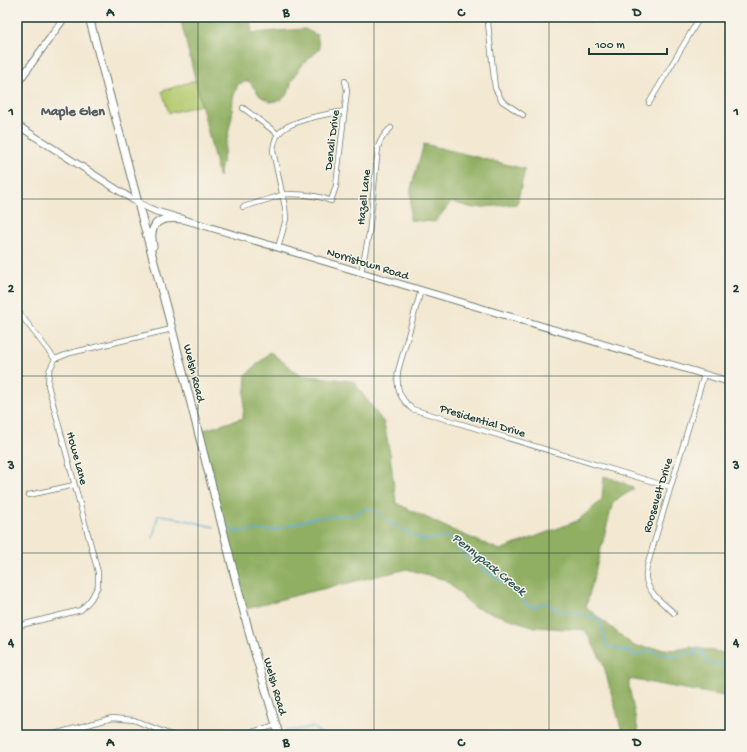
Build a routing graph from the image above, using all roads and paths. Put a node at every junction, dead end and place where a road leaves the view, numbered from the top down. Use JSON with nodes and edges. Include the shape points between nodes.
{"nodes":[{"id":1,"x":65,"y":17,"type":"edge"},
{"id":2,"x":89,"y":17,"type":"edge"},
{"id":3,"x":485,"y":17,"type":"edge"},
{"id":4,"x":700,"y":17,"type":"edge"},
{"id":5,"x":345,"y":81,"type":"dead end"},
{"id":6,"x":17,"y":84,"type":"edge"},
{"id":7,"x":649,"y":103,"type":"dead end"},
{"id":8,"x":243,"y":108,"type":"dead end"},
{"id":9,"x":345,"y":110,"type":"junction"},
{"id":10,"x":522,"y":115,"type":"dead end"},
{"id":11,"x":17,"y":125,"type":"edge"},
{"id":12,"x":391,"y":128,"type":"dead end"},
{"id":13,"x":278,"y":134,"type":"junction"},
{"id":14,"x":283,"y":195,"type":"junction"},
{"id":15,"x":138,"y":203,"type":"junction"},
{"id":16,"x":243,"y":207,"type":"dead end"},
{"id":17,"x":182,"y":219,"type":"junction"},
{"id":18,"x":278,"y":248,"type":"junction"},
{"id":19,"x":361,"y":272,"type":"junction"},
{"id":20,"x":157,"y":274,"type":"junction"},
{"id":21,"x":421,"y":290,"type":"junction"},
{"id":22,"x":17,"y":310,"type":"edge"},
{"id":23,"x":172,"y":329,"type":"junction"},
{"id":24,"x":55,"y":359,"type":"junction"},
{"id":25,"x":704,"y":375,"type":"junction"},
{"id":26,"x":730,"y":382,"type":"edge"},
{"id":27,"x":74,"y":484,"type":"junction"},
{"id":28,"x":670,"y":487,"type":"junction"},
{"id":29,"x":29,"y":496,"type":"dead end"},
{"id":30,"x":674,"y":613,"type":"dead end"},
{"id":31,"x":17,"y":626,"type":"edge"},
{"id":32,"x":276,"y":725,"type":"junction"},
{"id":33,"x":160,"y":733,"type":"edge"},
{"id":34,"x":51,"y":735,"type":"edge"},
{"id":35,"x":171,"y":735,"type":"edge"},
{"id":36,"x":242,"y":735,"type":"edge"},
{"id":37,"x":279,"y":735,"type":"edge"}],
"edges":[{"from":1,"to":6,"type":"main road"},
{"from":2,"to":15,"type":"main road","name":"Welsh Road"},
{"from":3,"to":10,"type":"street","via":[[496,88],[502,101]]},
{"from":4,"to":7,"type":"street"},
{"from":5,"to":9,"type":"street","name":"Denali Drive"},
{"from":8,"to":13,"type":"street"},
{"from":9,"to":13,"type":"street","via":[[293,123]]},
{"from":9,"to":14,"type":"street","name":"Denali Drive","via":[[336,186],[331,201],[293,194]]},
{"from":11,"to":15,"type":"main road","name":"Norristown Road"},
{"from":12,"to":19,"type":"street","name":"Hazell Lane","via":[[379,141],[369,234]]},
{"from":13,"to":14,"type":"street","via":[[273,151]]},
{"from":14,"to":16,"type":"street"},
{"from":14,"to":18,"type":"street","via":[[286,219]]},
{"from":15,"to":17,"type":"main road","name":"Norristown Road","via":[[154,211]]},
{"from":15,"to":20,"type":"main road","name":"Welsh Road"},
{"from":17,"to":18,"type":"main road","name":"Norristown Road"},
{"from":17,"to":20,"type":"main road","via":[[160,221],[152,230]]},
{"from":18,"to":19,"type":"main road","name":"Norristown Road"},
{"from":19,"to":21,"type":"main road","name":"Norristown Road"},
{"from":20,"to":23,"type":"main road","name":"Welsh Road"},
{"from":21,"to":25,"type":"main road","name":"Norristown Road"},
{"from":21,"to":28,"type":"street","name":"Presidential Drive","via":[[397,382],[401,396],[412,409]]},
{"from":22,"to":24,"type":"street"},
{"from":23,"to":24,"type":"street","via":[[70,353]]},
{"from":23,"to":32,"type":"main road","name":"Welsh Road","via":[[250,636]]},
{"from":24,"to":27,"type":"street","name":"Howe Lane","via":[[49,371],[48,385]]},
{"from":25,"to":26,"type":"main road","name":"Norristown Road"},
{"from":25,"to":28,"type":"street","name":"Roosevelt Drive"},
{"from":27,"to":29,"type":"street"},
{"from":27,"to":31,"type":"street","name":"Howe Lane","via":[[98,572],[98,586],[81,610]]},
{"from":28,"to":30,"type":"street","name":"Roosevelt Drive","via":[[648,563],[646,579],[652,592]]},
{"from":32,"to":36,"type":"street"},
{"from":32,"to":37,"type":"main road","name":"Welsh Road"},
{"from":33,"to":34,"type":"street","via":[[134,720],[112,718]]},
{"from":33,"to":35,"type":"street"}]}
